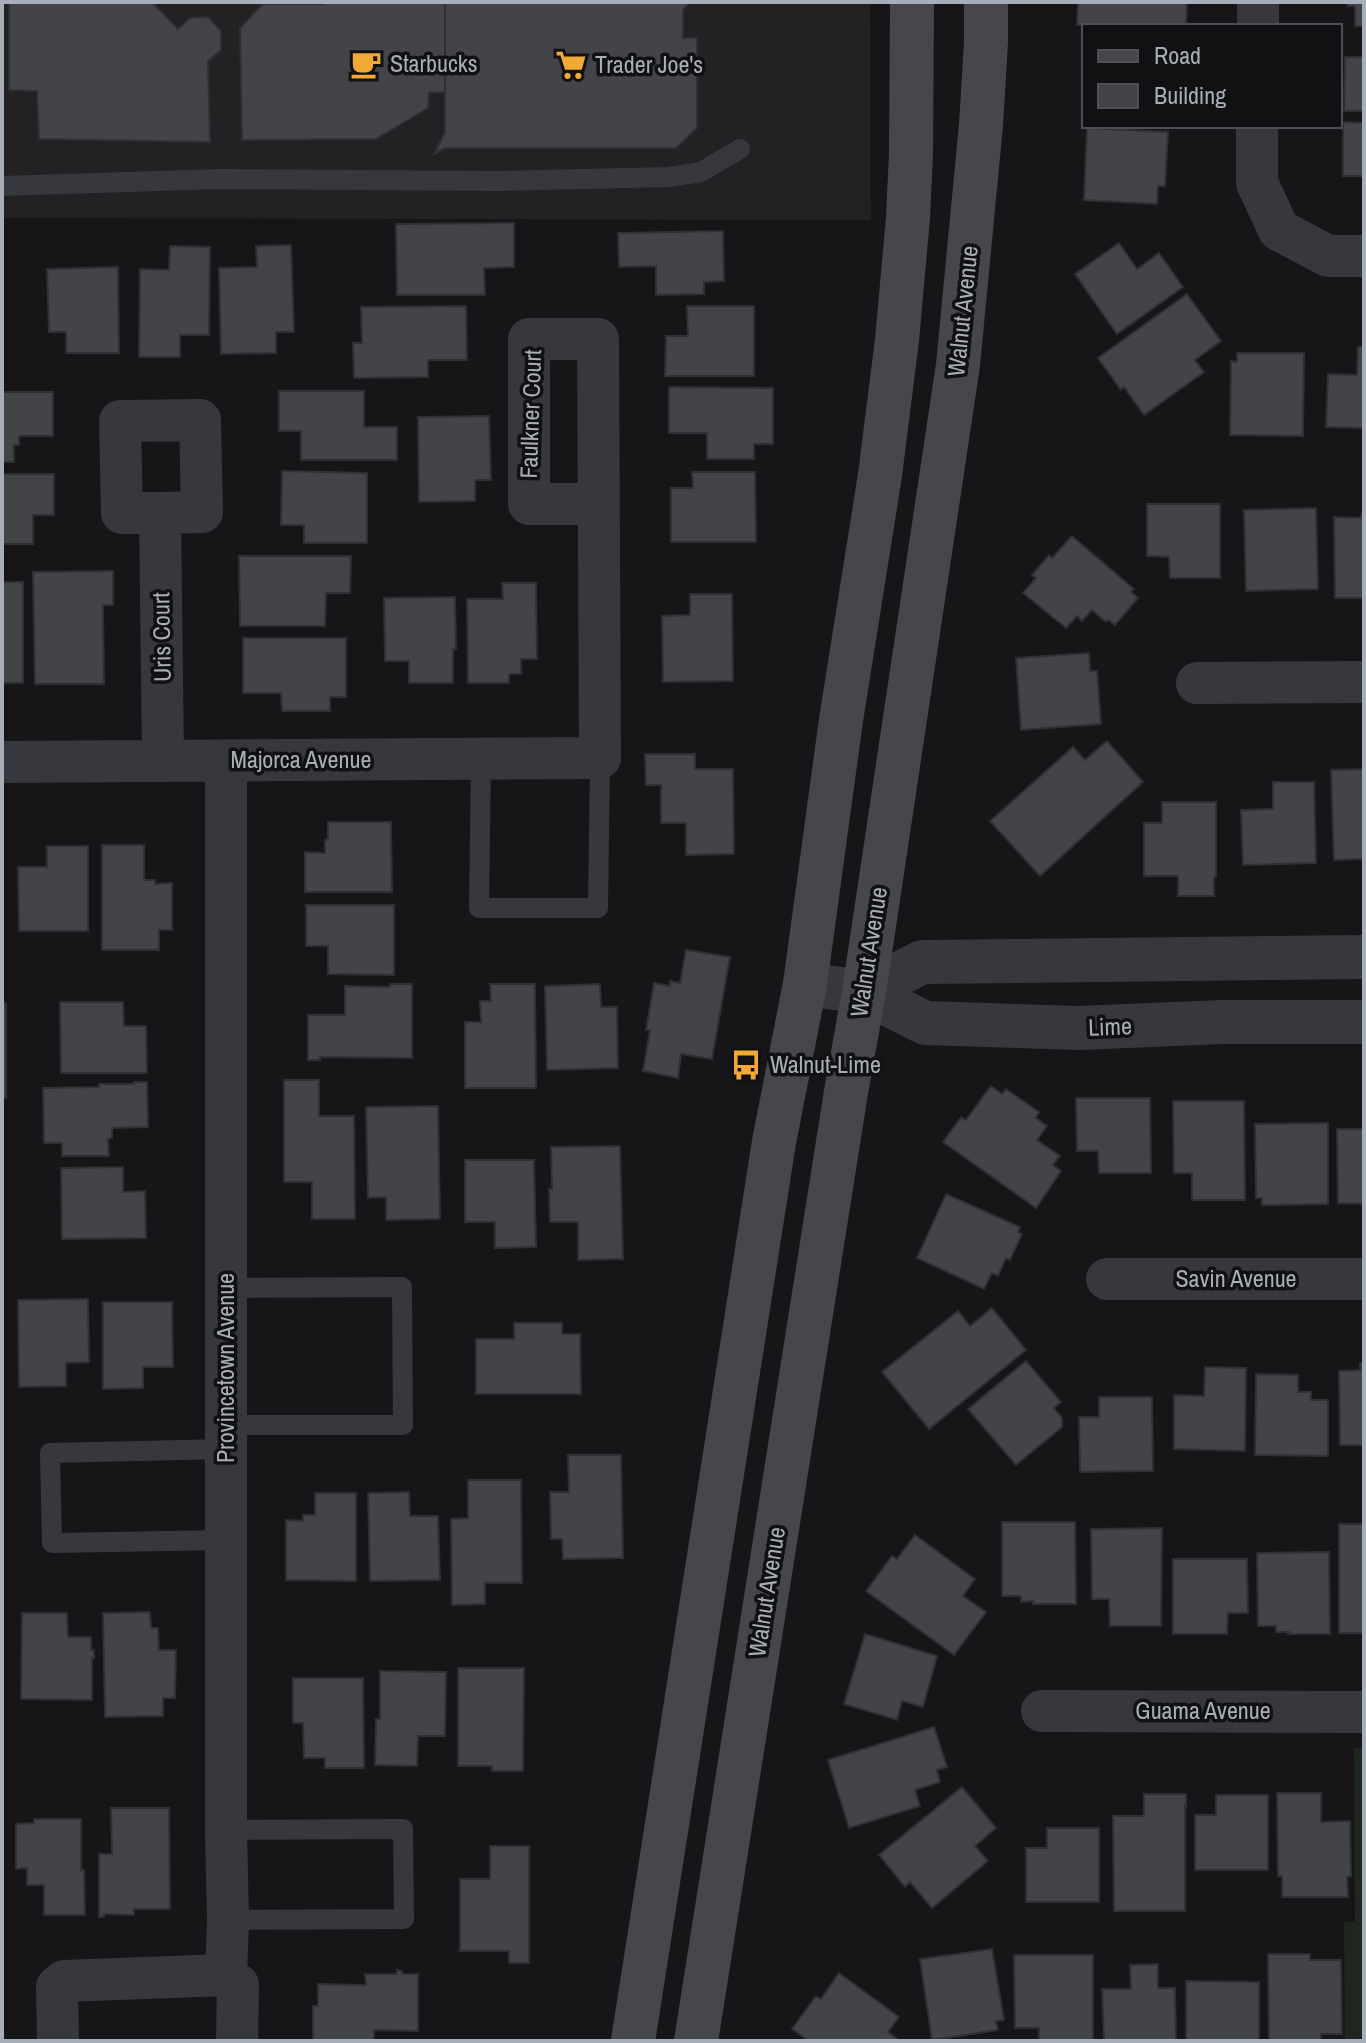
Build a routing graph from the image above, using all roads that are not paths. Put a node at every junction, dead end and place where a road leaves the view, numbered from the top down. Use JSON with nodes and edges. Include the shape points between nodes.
{"nodes":[{"id":1,"x":912,"y":2,"type":"edge"},
{"id":2,"x":986,"y":2,"type":"edge"},
{"id":3,"x":1258,"y":2,"type":"edge"},
{"id":4,"x":1258,"y":24,"type":"edge"},
{"id":5,"x":1257,"y":128,"type":"edge"},
{"id":6,"x":740,"y":149,"type":"dead end"},
{"id":7,"x":911,"y":153,"type":"junction"},
{"id":8,"x":978,"y":156,"type":"junction"},
{"id":9,"x":2,"y":186,"type":"edge"},
{"id":10,"x":1364,"y":256,"type":"edge"},
{"id":11,"x":599,"y":504,"type":"dead end"},
{"id":12,"x":160,"y":513,"type":"dead end"},
{"id":13,"x":1364,"y":682,"type":"edge"},
{"id":14,"x":1197,"y":683,"type":"dead end"},
{"id":15,"x":600,"y":758,"type":"junction"},
{"id":16,"x":481,"y":759,"type":"junction"},
{"id":17,"x":163,"y":761,"type":"junction"},
{"id":18,"x":226,"y":761,"type":"junction"},
{"id":19,"x":2,"y":762,"type":"edge"},
{"id":20,"x":1364,"y":957,"type":"edge"},
{"id":21,"x":805,"y":984,"type":"junction"},
{"id":22,"x":864,"y":992,"type":"junction"},
{"id":23,"x":1364,"y":1022,"type":"edge"},
{"id":24,"x":1107,"y":1279,"type":"dead end"},
{"id":25,"x":1364,"y":1279,"type":"edge"},
{"id":26,"x":226,"y":1288,"type":"junction"},
{"id":27,"x":226,"y":1437,"type":"junction"},
{"id":28,"x":226,"y":1540,"type":"junction"},
{"id":29,"x":1042,"y":1711,"type":"dead end"},
{"id":30,"x":1364,"y":1712,"type":"edge"},
{"id":31,"x":226,"y":1830,"type":"junction"},
{"id":32,"x":228,"y":1920,"type":"junction"},
{"id":33,"x":226,"y":1975,"type":"junction"},
{"id":34,"x":58,"y":2041,"type":"edge"},
{"id":35,"x":237,"y":2041,"type":"edge"},
{"id":36,"x":633,"y":2041,"type":"edge"},
{"id":37,"x":696,"y":2041,"type":"edge"}],
"edges":[{"from":1,"to":7,"type":"main road"},
{"from":2,"to":8,"type":"main road","name":"Walnut Avenue"},
{"from":3,"to":4,"type":"street"},
{"from":5,"to":10,"type":"street","via":[[1257,183],[1279,230],[1328,256]]},
{"from":6,"to":9,"type":"lane","via":[[701,172],[669,177],[221,179]]},
{"from":7,"to":8,"type":"main road"},
{"from":7,"to":21,"type":"main road","via":[[904,279],[882,460]]},
{"from":8,"to":22,"type":"main road","name":"Walnut Avenue","via":[[958,365]]},
{"from":11,"to":15,"type":"street"},
{"from":12,"to":17,"type":"street","name":"Uris Court"},
{"from":13,"to":14,"type":"street"},
{"from":15,"to":16,"type":"street","name":"Majorca Avenue"},
{"from":15,"to":16,"type":"lane","via":[[598,908],[479,908]]},
{"from":16,"to":18,"type":"street","name":"Majorca Avenue"},
{"from":17,"to":18,"type":"street","name":"Majorca Avenue"},
{"from":17,"to":19,"type":"street","name":"Majorca Avenue"},
{"from":18,"to":26,"type":"street","name":"Provincetown Avenue"},
{"from":20,"to":22,"type":"street","via":[[922,962]]},
{"from":21,"to":22,"type":"street","name":"Lime"},
{"from":21,"to":36,"type":"main road","via":[[774,1142]]},
{"from":22,"to":23,"type":"street","name":"Lime","via":[[925,1023],[1079,1028]]},
{"from":22,"to":37,"type":"main road","name":"Walnut Avenue"},
{"from":24,"to":25,"type":"street","name":"Savin Avenue"},
{"from":26,"to":27,"type":"street","name":"Provincetown Avenue"},
{"from":26,"to":27,"type":"lane","via":[[402,1287],[403,1425]]},
{"from":27,"to":28,"type":"street","name":"Provincetown Avenue"},
{"from":27,"to":28,"type":"lane","via":[[50,1453],[52,1543]]},
{"from":28,"to":31,"type":"street","name":"Provincetown Avenue"},
{"from":29,"to":30,"type":"street","name":"Guama Avenue"},
{"from":31,"to":32,"type":"street","name":"Provincetown Avenue"},
{"from":31,"to":32,"type":"lane","via":[[403,1829],[404,1919]]},
{"from":32,"to":33,"type":"street","name":"Provincetown Avenue"},
{"from":33,"to":34,"type":"street","via":[[64,1981],[57,1987]]},
{"from":33,"to":35,"type":"street","name":"Provincetown Avenue","via":[[238,1985]]}]}
